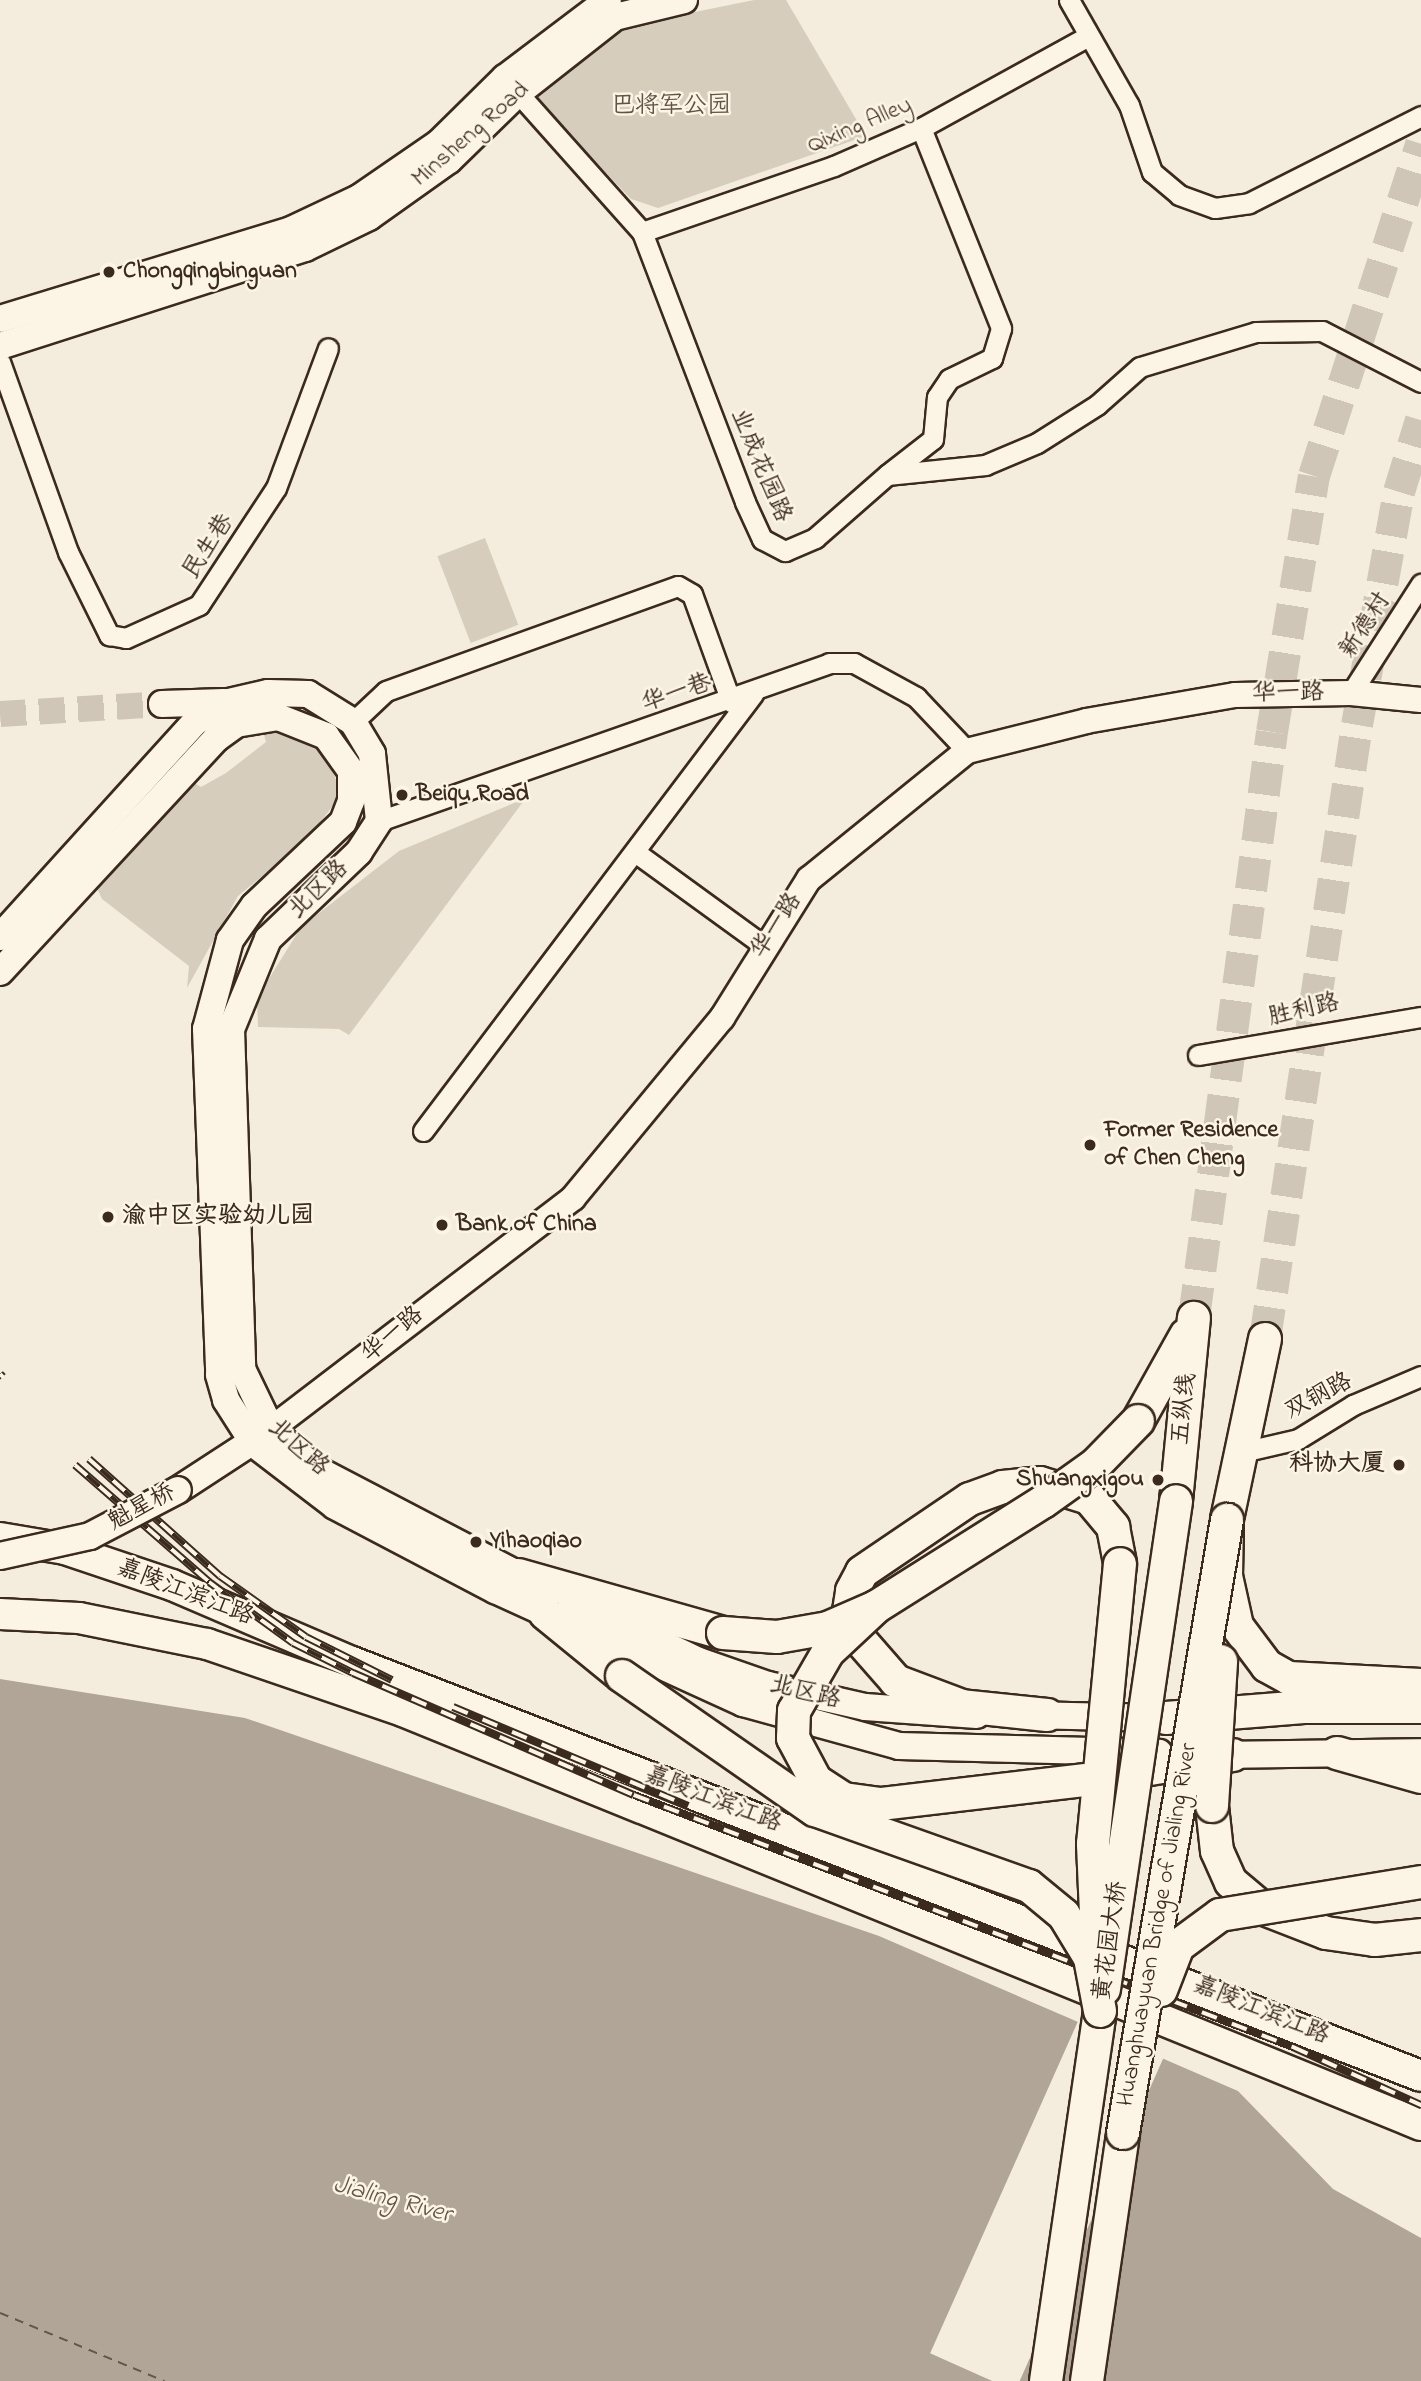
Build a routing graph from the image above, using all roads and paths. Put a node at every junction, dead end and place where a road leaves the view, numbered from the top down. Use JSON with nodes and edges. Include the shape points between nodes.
{"nodes":[{"id":1,"x":684,"y":0,"type":"edge"},
{"id":2,"x":1069,"y":0,"type":"edge"},
{"id":3,"x":609,"y":4,"type":"edge"},
{"id":4,"x":1085,"y":38,"type":"junction"},
{"id":5,"x":511,"y":85,"type":"junction"},
{"id":6,"x":1421,"y":116,"type":"edge"},
{"id":7,"x":921,"y":128,"type":"junction"},
{"id":8,"x":642,"y":232,"type":"junction"},
{"id":9,"x":0,"y":319,"type":"edge"},
{"id":10,"x":0,"y":346,"type":"edge"},
{"id":11,"x":328,"y":348,"type":"dead end"},
{"id":12,"x":0,"y":362,"type":"edge"},
{"id":13,"x":1421,"y":382,"type":"edge"},
{"id":14,"x":887,"y":475,"type":"junction"},
{"id":15,"x":1421,"y":584,"type":"edge"},
{"id":16,"x":754,"y":693,"type":"junction"},
{"id":17,"x":1351,"y":693,"type":"junction"},
{"id":18,"x":1421,"y":700,"type":"edge"},
{"id":19,"x":229,"y":702,"type":"junction"},
{"id":20,"x":732,"y":702,"type":"junction"},
{"id":21,"x":162,"y":704,"type":"tunnel mouth"},
{"id":22,"x":195,"y":722,"type":"junction"},
{"id":23,"x":353,"y":722,"type":"junction"},
{"id":24,"x":217,"y":738,"type":"junction"},
{"id":25,"x":967,"y":751,"type":"junction"},
{"id":26,"x":379,"y":821,"type":"junction"},
{"id":27,"x":635,"y":852,"type":"junction"},
{"id":28,"x":0,"y":937,"type":"edge"},
{"id":29,"x":763,"y":944,"type":"junction"},
{"id":30,"x":0,"y":972,"type":"edge"},
{"id":31,"x":1421,"y":1017,"type":"edge"},
{"id":32,"x":1198,"y":1055,"type":"dead end"},
{"id":33,"x":424,"y":1131,"type":"dead end"},
{"id":34,"x":1265,"y":1339,"type":"tunnel mouth"},
{"id":35,"x":1421,"y":1376,"type":"edge"},
{"id":36,"x":263,"y":1436,"type":"junction"},
{"id":37,"x":1236,"y":1461,"type":"junction"},
{"id":38,"x":1176,"y":1501,"type":"joint"},
{"id":39,"x":1227,"y":1520,"type":"junction"},
{"id":40,"x":0,"y":1538,"type":"edge"},
{"id":41,"x":0,"y":1556,"type":"edge"},
{"id":42,"x":518,"y":1575,"type":"junction"},
{"id":43,"x":1226,"y":1576,"type":"junction"},
{"id":44,"x":876,"y":1607,"type":"junction"},
{"id":45,"x":545,"y":1613,"type":"junction"},
{"id":46,"x":0,"y":1614,"type":"edge"},
{"id":47,"x":1421,"y":1685,"type":"edge"},
{"id":48,"x":830,"y":1700,"type":"junction"},
{"id":49,"x":1421,"y":1707,"type":"edge"},
{"id":50,"x":1047,"y":1716,"type":"junction"},
{"id":51,"x":786,"y":1717,"type":"junction"},
{"id":52,"x":1166,"y":1718,"type":"junction"},
{"id":53,"x":1421,"y":1721,"type":"edge"},
{"id":54,"x":1421,"y":1752,"type":"edge"},
{"id":55,"x":1337,"y":1753,"type":"junction"},
{"id":56,"x":1233,"y":1755,"type":"junction"},
{"id":57,"x":1421,"y":1777,"type":"edge"},
{"id":58,"x":1421,"y":1882,"type":"edge"},
{"id":59,"x":1421,"y":1935,"type":"edge"},
{"id":60,"x":1100,"y":2011,"type":"junction"},
{"id":61,"x":1421,"y":2076,"type":"edge"},
{"id":62,"x":1421,"y":2125,"type":"edge"},
{"id":63,"x":1123,"y":2133,"type":"junction"},
{"id":64,"x":1046,"y":2381,"type":"edge"},
{"id":65,"x":1087,"y":2381,"type":"edge"}],
"edges":[{"from":1,"to":3,"type":"main road"},
{"from":2,"to":4,"type":"street"},
{"from":3,"to":5,"type":"main road","name":"Minsheng Road"},
{"from":4,"to":6,"type":"street","via":[[1129,104],[1152,172],[1179,195],[1215,208],[1249,204]]},
{"from":4,"to":7,"type":"street","name":"Qixing Alley"},
{"from":5,"to":8,"type":"street","name":"业成花园路"},
{"from":5,"to":9,"type":"main road","name":"Minsheng Road","via":[[439,143],[359,198],[291,230]]},
{"from":5,"to":10,"type":"main road","name":"Minsheng Road","via":[[449,160],[369,217],[305,248]]},
{"from":7,"to":8,"type":"street","name":"Qixing Alley","via":[[834,166]]},
{"from":7,"to":14,"type":"street","via":[[1001,328],[992,358],[949,379],[937,397],[933,439]]},
{"from":8,"to":14,"type":"street","name":"业成花园路","via":[[762,539],[785,551],[815,538]]},
{"from":11,"to":12,"type":"street","name":"民生巷","via":[[276,488],[200,605],[126,638],[109,635],[68,552]]},
{"from":13,"to":14,"type":"street","via":[[1322,331],[1256,332],[1140,367],[1037,443],[985,465]]},
{"from":15,"to":17,"type":"street","name":"新德村"},
{"from":16,"to":20,"type":"street","name":"华一巷"},
{"from":16,"to":25,"type":"street","name":"华一巷","via":[[829,663],[854,663],[916,697]]},
{"from":16,"to":27,"type":"street"},
{"from":17,"to":18,"type":"street","name":"华一路"},
{"from":17,"to":25,"type":"street","name":"华一路","via":[[1235,695],[1063,725]]},
{"from":19,"to":21,"type":"main road"},
{"from":19,"to":22,"type":"main road"},
{"from":19,"to":23,"type":"main road","via":[[268,693],[308,694]]},
{"from":20,"to":23,"type":"street","via":[[692,594],[678,586],[386,691]]},
{"from":20,"to":26,"type":"street","name":"华一巷"},
{"from":22,"to":24,"type":"main road","via":[[196,737]]},
{"from":22,"to":28,"type":"main road"},
{"from":23,"to":26,"type":"main road","via":[[372,754]]},
{"from":24,"to":30,"type":"main road","name":"北区路"},
{"from":24,"to":36,"type":"main road","name":"北区路","via":[[255,719],[303,723],[326,736],[351,771],[351,801],[343,822],[254,906],[230,940],[206,1029],[219,1375],[226,1400]]},
{"from":25,"to":29,"type":"street","name":"华一路","via":[[809,879]]},
{"from":26,"to":36,"type":"main road","name":"北区路","via":[[359,852],[268,939],[231,1029],[240,1351]]},
{"from":27,"to":29,"type":"street"},
{"from":27,"to":33,"type":"street"},
{"from":29,"to":36,"type":"street","name":"华一路","via":[[722,1018],[573,1198]]},
{"from":31,"to":32,"type":"street","name":"胜利路"},
{"from":34,"to":37,"type":"highway"},
{"from":35,"to":37,"type":"street","name":"双钢路","via":[[1353,1405],[1298,1439]]},
{"from":36,"to":41,"type":"main road","name":"魁星桥","bridge":true,"via":[[178,1490],[90,1536]]},
{"from":36,"to":42,"type":"main road","name":"北区路","via":[[344,1488]]},
{"from":36,"to":45,"type":"main road","name":"北区路","via":[[335,1506]]},
{"from":37,"to":39,"type":"highway","name":"Huanghuayuan Bridge of Jialing River"},
{"from":38,"to":44,"type":"highway","name":"五纵线","bridge":true,"via":[[1194,1318],[1138,1421],[1096,1464]]},
{"from":38,"to":60,"type":"highway","name":"黄花园大桥","bridge":true},
{"from":39,"to":43,"type":"highway","bridge":true},
{"from":39,"to":63,"type":"highway","name":"Huanghuayuan Bridge of Jialing River","bridge":true},
{"from":40,"to":61,"type":"main road","name":"嘉陵江滨江路","via":[[65,1549],[172,1585],[352,1662],[1213,1990]]},
{"from":42,"to":44,"type":"highway","bridge":true,"via":[[723,1633],[777,1637],[828,1628]]},
{"from":42,"to":48,"type":"main road","name":"北区路","via":[[699,1661]]},
{"from":43,"to":47,"type":"highway","via":[[1237,1626],[1267,1666],[1289,1678]]},
{"from":43,"to":59,"type":"highway","bridge":true,"via":[[1212,1806],[1217,1851],[1231,1882],[1262,1908],[1326,1933],[1375,1940]]},
{"from":44,"to":56,"type":"highway","bridge":true,"via":[[828,1652],[794,1711],[793,1738],[816,1781],[844,1799],[881,1804],[1085,1780]]},
{"from":45,"to":51,"type":"main road","name":"北区路","via":[[695,1684]]},
{"from":45,"to":60,"type":"highway","bridge":true,"via":[[622,1676],[815,1810],[1029,1886],[1064,1915],[1090,1958]]},
{"from":46,"to":62,"type":"main road","name":"嘉陵江滨江路","via":[[79,1618],[207,1643],[403,1711]]},
{"from":48,"to":50,"type":"main road","name":"北区路","via":[[938,1715]]},
{"from":48,"to":51,"type":"main road","via":[[774,1693],[772,1703]]},
{"from":49,"to":52,"type":"highway","via":[[1304,1707]]},
{"from":50,"to":52,"type":"main road","name":"北区路"},
{"from":50,"to":60,"type":"highway","bridge":true,"via":[[962,1706],[896,1681],[861,1641],[849,1611],[862,1572],[970,1500],[1003,1487],[1040,1483],[1089,1498],[1113,1527],[1120,1564],[1093,1844]]},
{"from":51,"to":56,"type":"main road","name":"北区路","via":[[899,1746]]},
{"from":52,"to":53,"type":"main road","name":"北区路"},
{"from":54,"to":55,"type":"main road","name":"北区路"},
{"from":55,"to":56,"type":"main road","name":"北区路"},
{"from":55,"to":57,"type":"highway"},
{"from":58,"to":63,"type":"highway","bridge":true,"via":[[1245,1906],[1196,1929],[1168,1965]]},
{"from":60,"to":64,"type":"highway","name":"黄花园大桥"},
{"from":63,"to":65,"type":"highway","name":"Huanghuayuan Bridge of Jialing River"}]}
